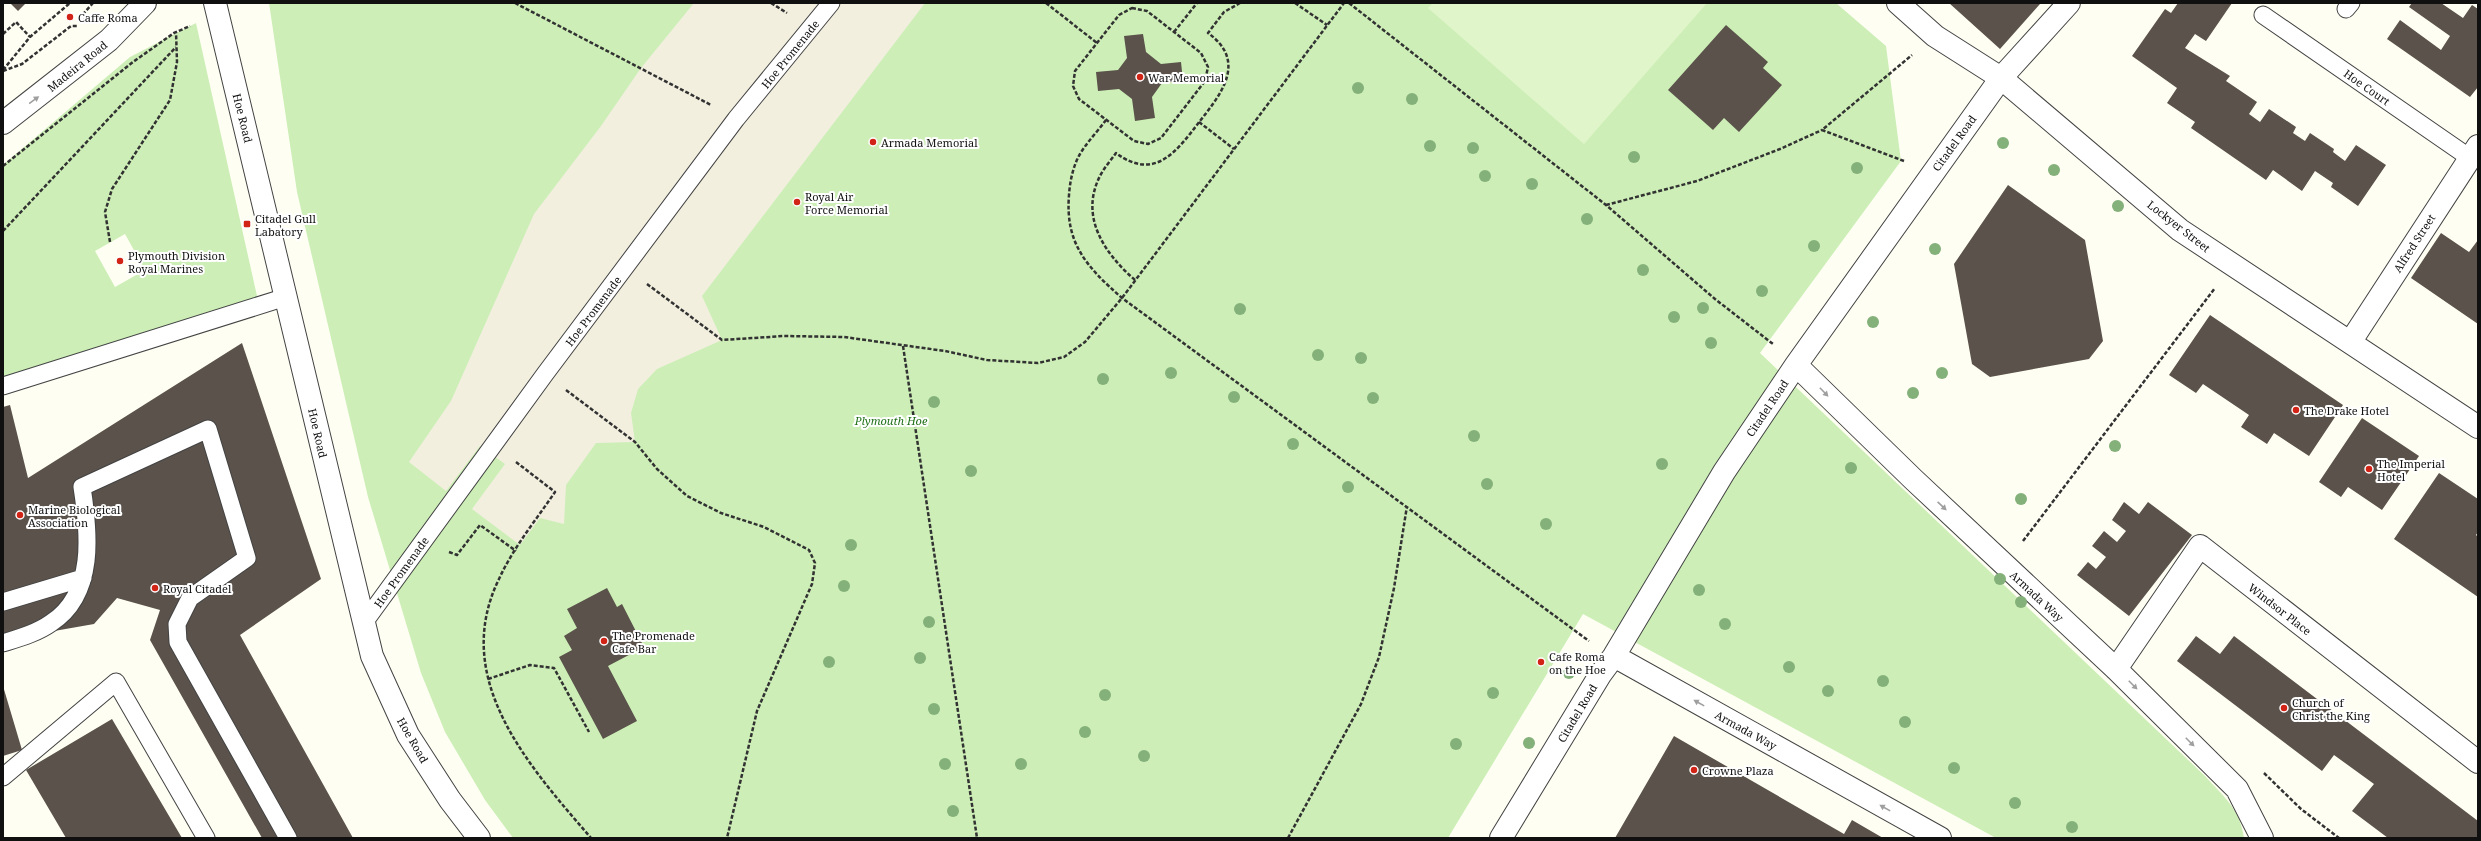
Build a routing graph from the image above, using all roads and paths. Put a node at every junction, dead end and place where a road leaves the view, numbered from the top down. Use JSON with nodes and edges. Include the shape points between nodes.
{"nodes":[{"id":1,"x":70,"y":3,"type":"edge"},
{"id":2,"x":93,"y":3,"type":"edge"},
{"id":3,"x":145,"y":3,"type":"edge"},
{"id":4,"x":514,"y":3,"type":"edge"},
{"id":5,"x":831,"y":3,"type":"edge"},
{"id":6,"x":1046,"y":3,"type":"edge"},
{"id":7,"x":1197,"y":3,"type":"edge"},
{"id":8,"x":1240,"y":3,"type":"edge"},
{"id":9,"x":1296,"y":3,"type":"edge"},
{"id":10,"x":1344,"y":3,"type":"edge"},
{"id":11,"x":1898,"y":3,"type":"edge"},
{"id":12,"x":2069,"y":3,"type":"edge"},
{"id":13,"x":216,"y":8,"type":"edge"},
{"id":14,"x":2263,"y":15,"type":"dead end"},
{"id":15,"x":1327,"y":25,"type":"junction"},
{"id":16,"x":176,"y":32,"type":"junction"},
{"id":17,"x":1174,"y":32,"type":"junction"},
{"id":18,"x":3,"y":34,"type":"edge"},
{"id":19,"x":1936,"y":36,"type":"junction"},
{"id":20,"x":30,"y":37,"type":"junction"},
{"id":21,"x":1097,"y":44,"type":"junction"},
{"id":22,"x":176,"y":47,"type":"junction"},
{"id":23,"x":3,"y":71,"type":"edge"},
{"id":24,"x":2001,"y":78,"type":"junction"},
{"id":25,"x":736,"y":119,"type":"junction"},
{"id":26,"x":1106,"y":120,"type":"junction"},
{"id":27,"x":1199,"y":122,"type":"junction"},
{"id":28,"x":3,"y":123,"type":"edge"},
{"id":29,"x":1822,"y":130,"type":"junction"},
{"id":30,"x":1234,"y":149,"type":"junction"},
{"id":31,"x":2474,"y":152,"type":"edge"},
{"id":32,"x":3,"y":166,"type":"edge"},
{"id":33,"x":1933,"y":172,"type":"junction"},
{"id":34,"x":1606,"y":205,"type":"dead end"},
{"id":35,"x":3,"y":231,"type":"edge"},
{"id":36,"x":110,"y":242,"type":"dead end"},
{"id":37,"x":2232,"y":266,"type":"junction"},
{"id":38,"x":626,"y":268,"type":"junction"},
{"id":39,"x":1135,"y":280,"type":"junction"},
{"id":40,"x":286,"y":297,"type":"junction"},
{"id":41,"x":1122,"y":298,"type":"junction"},
{"id":42,"x":2351,"y":340,"type":"junction"},
{"id":43,"x":903,"y":346,"type":"junction"},
{"id":44,"x":1796,"y":366,"type":"junction"},
{"id":45,"x":545,"y":374,"type":"junction"},
{"id":46,"x":3,"y":386,"type":"edge"},
{"id":47,"x":2478,"y":427,"type":"edge"},
{"id":48,"x":514,"y":460,"type":"dead end"},
{"id":49,"x":1407,"y":506,"type":"junction"},
{"id":50,"x":516,"y":551,"type":"junction"},
{"id":51,"x":457,"y":555,"type":"dead end"},
{"id":52,"x":2004,"y":565,"type":"junction"},
{"id":53,"x":83,"y":578,"type":"junction"},
{"id":54,"x":3,"y":602,"type":"edge"},
{"id":55,"x":363,"y":624,"type":"junction"},
{"id":56,"x":3,"y":643,"type":"edge"},
{"id":57,"x":1614,"y":656,"type":"junction"},
{"id":58,"x":2116,"y":669,"type":"junction"},
{"id":59,"x":1600,"y":674,"type":"junction"},
{"id":60,"x":488,"y":679,"type":"junction"},
{"id":61,"x":589,"y":732,"type":"dead end"},
{"id":62,"x":2478,"y":762,"type":"edge"},
{"id":63,"x":3,"y":777,"type":"edge"},
{"id":64,"x":206,"y":838,"type":"edge"},
{"id":65,"x":288,"y":838,"type":"edge"},
{"id":66,"x":479,"y":838,"type":"edge"},
{"id":67,"x":591,"y":838,"type":"edge"},
{"id":68,"x":727,"y":838,"type":"edge"},
{"id":69,"x":977,"y":838,"type":"edge"},
{"id":70,"x":1288,"y":838,"type":"edge"},
{"id":71,"x":1501,"y":838,"type":"edge"},
{"id":72,"x":1940,"y":838,"type":"edge"},
{"id":73,"x":2262,"y":838,"type":"edge"}],
"edges":[{"from":1,"to":20,"type":"path"},
{"from":2,"to":23,"type":"path","via":[[84,13],[85,25],[71,26],[22,64]]},
{"from":28,"to":3,"type":"street","name":"Madeira Road","one_way":true,"via":[[109,40]]},
{"from":4,"to":25,"type":"path"},
{"from":5,"to":25,"type":"lane","name":"Hoe Promenade"},
{"from":6,"to":21,"type":"path"},
{"from":7,"to":17,"type":"path"},
{"from":8,"to":27,"type":"path","via":[[1224,12],[1208,33],[1225,51],[1228,78],[1223,91]]},
{"from":9,"to":15,"type":"path"},
{"from":10,"to":15,"type":"path"},
{"from":11,"to":19,"type":"street","name":"Lockyer Street"},
{"from":12,"to":24,"type":"street","name":"Citadel Road"},
{"from":13,"to":16,"type":"path"},
{"from":13,"to":40,"type":"street","name":"Hoe Road"},
{"from":14,"to":31,"type":"lane","name":"Hoe Court"},
{"from":15,"to":30,"type":"path"},
{"from":16,"to":22,"type":"path"},
{"from":16,"to":32,"type":"path","via":[[133,62]]},
{"from":17,"to":21,"type":"path","via":[[1146,11],[1132,8],[1119,15]]},
{"from":17,"to":26,"type":"path","via":[[1202,53],[1208,66],[1205,81],[1161,138],[1148,144],[1141,144]]},
{"from":18,"to":20,"type":"path","via":[[16,22]]},
{"from":19,"to":24,"type":"street","name":"Lockyer Street"},
{"from":19,"to":29,"type":"path"},
{"from":20,"to":23,"type":"path"},
{"from":21,"to":26,"type":"path","via":[[1076,71],[1073,86],[1079,99]]},
{"from":22,"to":35,"type":"path"},
{"from":22,"to":36,"type":"path","via":[[177,62],[170,100],[112,189],[105,212]]},
{"from":24,"to":33,"type":"street","name":"Citadel Road"},
{"from":24,"to":37,"type":"street","name":"Lockyer Street","via":[[2180,230]]},
{"from":25,"to":38,"type":"lane","name":"Hoe Promenade"},
{"from":26,"to":41,"type":"path","via":[[1080,154],[1070,182],[1068,215],[1072,237],[1085,262]]},
{"from":27,"to":30,"type":"path"},
{"from":27,"to":39,"type":"path","via":[[1175,153],[1164,161],[1137,164],[1116,153],[1099,176],[1092,205],[1095,229],[1106,251]]},
{"from":29,"to":33,"type":"path"},
{"from":29,"to":34,"type":"path","via":[[1697,181]]},
{"from":30,"to":39,"type":"path"},
{"from":31,"to":42,"type":"street","name":"Alfred Street"},
{"from":33,"to":44,"type":"street","name":"Citadel Road"},
{"from":37,"to":42,"type":"street","name":"Lockyer Street"},
{"from":37,"to":52,"type":"path"},
{"from":38,"to":43,"type":"path","via":[[722,340],[784,336],[844,338]]},
{"from":38,"to":45,"type":"lane","name":"Hoe Promenade"},
{"from":39,"to":41,"type":"path"},
{"from":40,"to":46,"type":"lane"},
{"from":40,"to":55,"type":"street","name":"Hoe Road"},
{"from":41,"to":43,"type":"path","via":[[1085,342],[1064,357],[1038,363],[987,360]]},
{"from":41,"to":49,"type":"path"},
{"from":42,"to":47,"type":"street","name":"Lockyer Street"},
{"from":43,"to":69,"type":"path"},
{"from":44,"to":52,"type":"street","name":"Armada Way","one_way":true},
{"from":44,"to":57,"type":"street","name":"Citadel Road","via":[[1724,472]]},
{"from":45,"to":55,"type":"lane","name":"Hoe Promenade"},
{"from":45,"to":68,"type":"path","via":[[635,442],[657,469],[687,496],[721,513],[764,527],[794,541],[808,550],[815,563],[812,584],[757,711]]},
{"from":48,"to":50,"type":"path","via":[[555,492]]},
{"from":49,"to":59,"type":"path","via":[[1605,651],[1594,666]]},
{"from":49,"to":70,"type":"path","via":[[1394,588],[1379,657],[1361,704]]},
{"from":50,"to":51,"type":"path","via":[[480,525]]},
{"from":50,"to":60,"type":"path","via":[[498,579],[483,626],[484,661]]},
{"from":52,"to":58,"type":"street","name":"Armada Way"},
{"from":53,"to":54,"type":"lane"},
{"from":53,"to":56,"type":"lane","via":[[71,603],[52,623],[26,636]]},
{"from":53,"to":65,"type":"lane","via":[[87,530],[82,487],[208,429],[247,558],[190,598],[177,624],[178,642]]},
{"from":55,"to":66,"type":"street","name":"Hoe Road","via":[[372,656],[408,735],[450,800]]},
{"from":57,"to":59,"type":"street","name":"Citadel Road"},
{"from":72,"to":57,"type":"street","name":"Armada Way","one_way":true},
{"from":58,"to":62,"type":"street","name":"Windsor Place","via":[[2200,546]]},
{"from":58,"to":73,"type":"street","name":"Armada Way","one_way":true,"via":[[2236,790]]},
{"from":59,"to":71,"type":"street","name":"Citadel Road"},
{"from":60,"to":61,"type":"path","via":[[530,665],[554,668]]},
{"from":60,"to":67,"type":"path","via":[[493,698],[513,739]]},
{"from":63,"to":64,"type":"lane","via":[[116,682]]}]}
